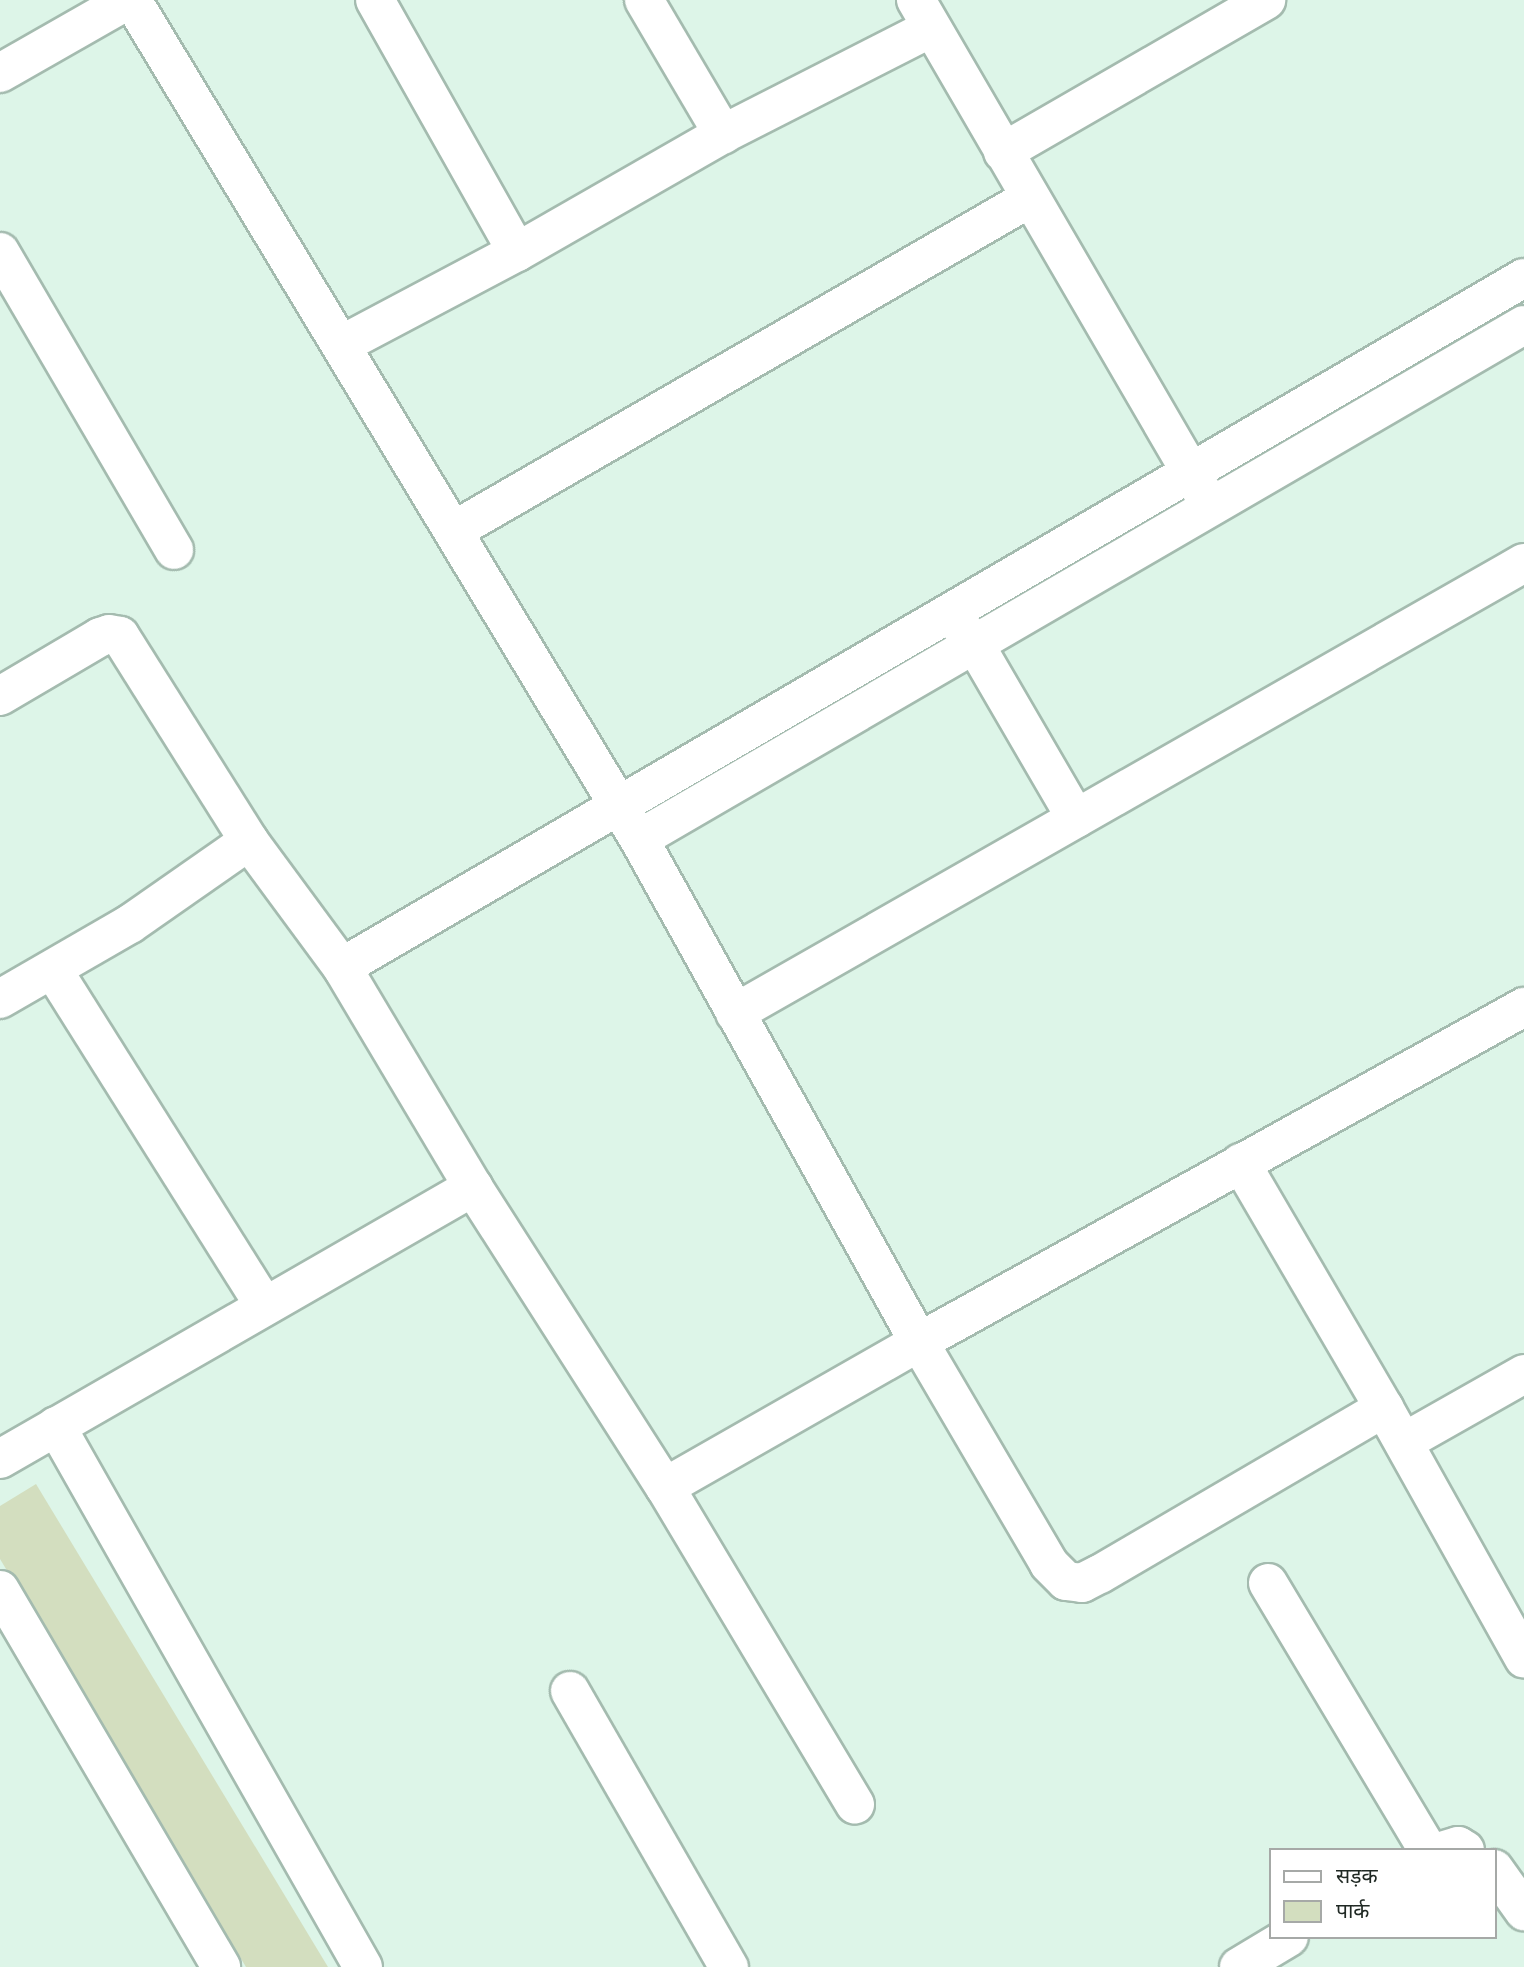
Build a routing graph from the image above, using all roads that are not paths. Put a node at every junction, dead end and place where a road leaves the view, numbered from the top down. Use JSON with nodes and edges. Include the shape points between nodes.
{"nodes":[{"id":1,"x":130,"y":0,"type":"edge"},
{"id":2,"x":375,"y":0,"type":"edge"},
{"id":3,"x":644,"y":0,"type":"edge"},
{"id":4,"x":1266,"y":0,"type":"edge"},
{"id":5,"x":923,"y":14,"type":"edge"},
{"id":6,"x":0,"y":73,"type":"edge"},
{"id":7,"x":723,"y":134,"type":"junction"},
{"id":8,"x":1003,"y":152,"type":"junction"},
{"id":9,"x":1030,"y":198,"type":"junction"},
{"id":10,"x":0,"y":252,"type":"edge"},
{"id":11,"x":517,"y":252,"type":"junction"},
{"id":12,"x":1524,"y":278,"type":"edge"},
{"id":13,"x":1524,"y":325,"type":"edge"},
{"id":14,"x":341,"y":345,"type":"junction"},
{"id":15,"x":1201,"y":490,"type":"junction"},
{"id":16,"x":453,"y":531,"type":"junction"},
{"id":17,"x":174,"y":550,"type":"dead end"},
{"id":18,"x":1524,"y":563,"type":"edge"},
{"id":19,"x":951,"y":613,"type":"junction"},
{"id":20,"x":974,"y":643,"type":"junction"},
{"id":21,"x":0,"y":696,"type":"edge"},
{"id":22,"x":617,"y":805,"type":"junction"},
{"id":23,"x":1076,"y":818,"type":"junction"},
{"id":24,"x":639,"y":839,"type":"junction"},
{"id":25,"x":249,"y":841,"type":"junction"},
{"id":26,"x":342,"y":967,"type":"junction"},
{"id":27,"x":53,"y":970,"type":"junction"},
{"id":28,"x":0,"y":999,"type":"edge"},
{"id":29,"x":1524,"y":1007,"type":"edge"},
{"id":30,"x":735,"y":1013,"type":"junction"},
{"id":31,"x":1241,"y":1163,"type":"junction"},
{"id":32,"x":473,"y":1187,"type":"junction"},
{"id":33,"x":265,"y":1306,"type":"junction"},
{"id":34,"x":919,"y":1342,"type":"junction"},
{"id":35,"x":1524,"y":1374,"type":"edge"},
{"id":36,"x":1384,"y":1408,"type":"junction"},
{"id":37,"x":56,"y":1426,"type":"junction"},
{"id":38,"x":1405,"y":1442,"type":"junction"},
{"id":39,"x":0,"y":1459,"type":"edge"},
{"id":40,"x":665,"y":1487,"type":"junction"},
{"id":41,"x":1268,"y":1583,"type":"dead end"},
{"id":42,"x":0,"y":1590,"type":"edge"},
{"id":43,"x":1524,"y":1659,"type":"edge"},
{"id":44,"x":570,"y":1691,"type":"dead end"},
{"id":45,"x":855,"y":1804,"type":"dead end"},
{"id":46,"x":1427,"y":1848,"type":"edge"},
{"id":47,"x":1496,"y":1872,"type":"edge"},
{"id":48,"x":1524,"y":1911,"type":"edge"},
{"id":49,"x":1286,"y":1939,"type":"edge"},
{"id":50,"x":221,"y":1967,"type":"edge"},
{"id":51,"x":363,"y":1967,"type":"edge"},
{"id":52,"x":729,"y":1967,"type":"edge"},
{"id":53,"x":1239,"y":1967,"type":"edge"}],
"edges":[{"from":1,"to":6,"type":"street"},
{"from":1,"to":14,"type":"street"},
{"from":2,"to":11,"type":"street"},
{"from":3,"to":7,"type":"street"},
{"from":4,"to":8,"type":"street"},
{"from":5,"to":7,"type":"street"},
{"from":5,"to":8,"type":"street"},
{"from":7,"to":11,"type":"street"},
{"from":8,"to":9,"type":"street"},
{"from":9,"to":15,"type":"street"},
{"from":9,"to":16,"type":"street"},
{"from":10,"to":17,"type":"street"},
{"from":11,"to":14,"type":"street"},
{"from":12,"to":15,"type":"street"},
{"from":13,"to":15,"type":"street"},
{"from":14,"to":16,"type":"street"},
{"from":15,"to":19,"type":"street"},
{"from":15,"to":20,"type":"street"},
{"from":16,"to":22,"type":"street"},
{"from":18,"to":23,"type":"street"},
{"from":19,"to":20,"type":"street"},
{"from":19,"to":22,"type":"street"},
{"from":20,"to":23,"type":"street"},
{"from":20,"to":24,"type":"street"},
{"from":21,"to":25,"type":"street","via":[[100,637],[120,636]]},
{"from":22,"to":24,"type":"street"},
{"from":22,"to":26,"type":"street"},
{"from":23,"to":30,"type":"street"},
{"from":24,"to":30,"type":"street"},
{"from":25,"to":26,"type":"street"},
{"from":25,"to":27,"type":"street","via":[[130,924]]},
{"from":26,"to":32,"type":"street"},
{"from":27,"to":28,"type":"street"},
{"from":27,"to":33,"type":"street"},
{"from":29,"to":31,"type":"street"},
{"from":30,"to":34,"type":"street"},
{"from":31,"to":34,"type":"street"},
{"from":31,"to":36,"type":"street"},
{"from":32,"to":33,"type":"street"},
{"from":32,"to":40,"type":"street"},
{"from":33,"to":37,"type":"street"},
{"from":34,"to":36,"type":"street","via":[[1049,1564],[1066,1581],[1082,1583],[1100,1574]]},
{"from":34,"to":40,"type":"street"},
{"from":35,"to":38,"type":"street"},
{"from":36,"to":38,"type":"street"},
{"from":37,"to":39,"type":"street"},
{"from":37,"to":51,"type":"street"},
{"from":38,"to":43,"type":"street"},
{"from":40,"to":45,"type":"street"},
{"from":41,"to":46,"type":"street"},
{"from":42,"to":50,"type":"street"},
{"from":44,"to":52,"type":"street"},
{"from":47,"to":48,"type":"street"},
{"from":49,"to":53,"type":"street"}]}
